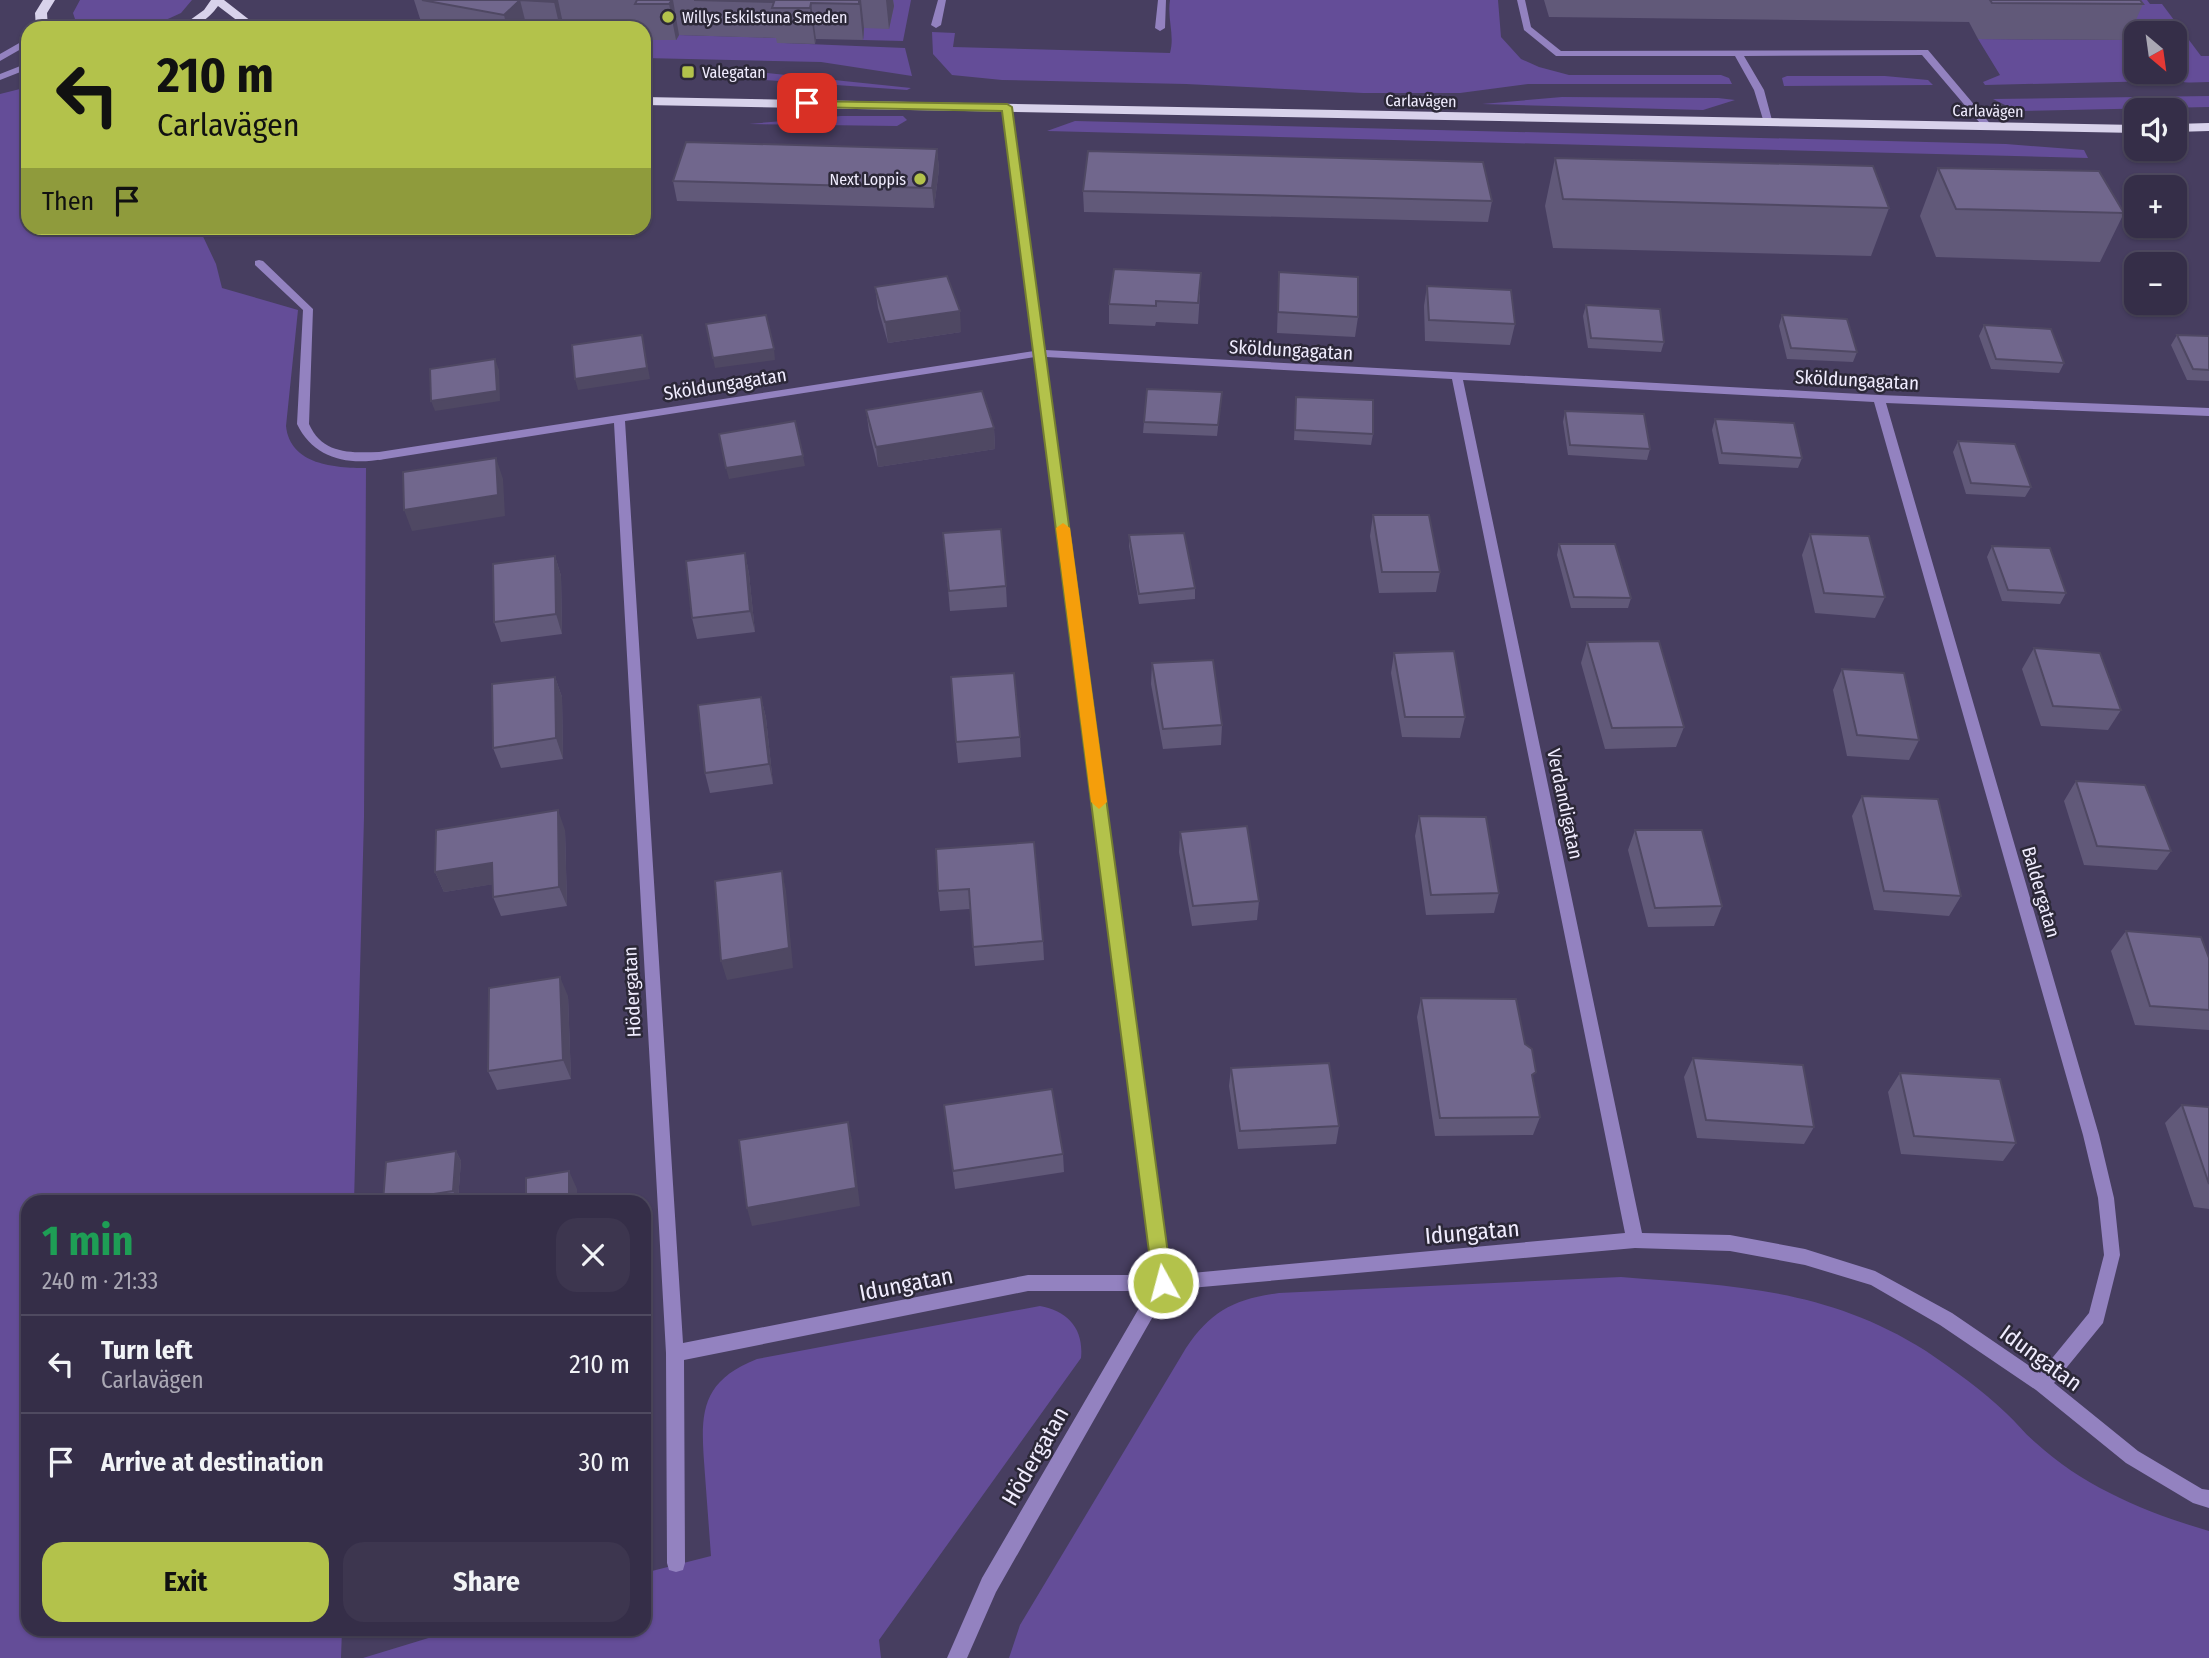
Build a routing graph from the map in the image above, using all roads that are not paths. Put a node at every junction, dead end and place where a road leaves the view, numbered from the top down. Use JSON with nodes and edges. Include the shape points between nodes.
{"nodes":[{"id":1,"x":49,"y":0,"type":"edge"},
{"id":2,"x":217,"y":0,"type":"edge"},
{"id":3,"x":942,"y":0,"type":"edge"},
{"id":4,"x":1162,"y":0,"type":"edge"},
{"id":5,"x":1521,"y":0,"type":"edge"},
{"id":6,"x":39,"y":21,"type":"edge"},
{"id":7,"x":195,"y":21,"type":"edge"},
{"id":8,"x":245,"y":21,"type":"edge"},
{"id":9,"x":936,"y":25,"type":"dead end"},
{"id":10,"x":1160,"y":28,"type":"dead end"},
{"id":11,"x":21,"y":45,"type":"edge"},
{"id":12,"x":1737,"y":52,"type":"junction"},
{"id":13,"x":0,"y":58,"type":"edge"},
{"id":14,"x":21,"y":69,"type":"edge"},
{"id":15,"x":0,"y":77,"type":"edge"},
{"id":16,"x":651,"y":99,"type":"edge"},
{"id":17,"x":1007,"y":107,"type":"junction"},
{"id":18,"x":1768,"y":124,"type":"junction"},
{"id":19,"x":1988,"y":127,"type":"junction"},
{"id":20,"x":2209,"y":127,"type":"edge"},
{"id":21,"x":2124,"y":128,"type":"edge"},
{"id":22,"x":2187,"y":128,"type":"edge"},
{"id":23,"x":259,"y":263,"type":"dead end"},
{"id":24,"x":1040,"y":353,"type":"junction"},
{"id":25,"x":1457,"y":377,"type":"junction"},
{"id":26,"x":1879,"y":399,"type":"junction"},
{"id":27,"x":2209,"y":412,"type":"edge"},
{"id":28,"x":620,"y":418,"type":"junction"},
{"id":29,"x":1635,"y":1240,"type":"junction"},
{"id":30,"x":1163,"y":1283,"type":"junction"},
{"id":31,"x":675,"y":1353,"type":"junction"},
{"id":32,"x":2042,"y":1384,"type":"junction"},
{"id":33,"x":2209,"y":1499,"type":"edge"},
{"id":34,"x":676,"y":1563,"type":"dead end"},
{"id":35,"x":957,"y":1658,"type":"edge"}],
"edges":[{"from":1,"to":6,"type":"main road"},
{"from":2,"to":7,"type":"main road"},
{"from":2,"to":8,"type":"main road"},
{"from":3,"to":9,"type":"street"},
{"from":4,"to":10,"type":"street"},
{"from":5,"to":12,"type":"street","via":[[1527,28],[1559,54]]},
{"from":11,"to":13,"type":"street"},
{"from":12,"to":18,"type":"street","via":[[1759,90]]},
{"from":12,"to":19,"type":"street","via":[[1925,52]]},
{"from":14,"to":15,"type":"street"},
{"from":16,"to":17,"type":"main road","name":"Carlavägen"},
{"from":17,"to":18,"type":"main road","name":"Carlavägen"},
{"from":17,"to":24,"type":"street"},
{"from":18,"to":19,"type":"main road","name":"Carlavägen"},
{"from":19,"to":21,"type":"main road","name":"Carlavägen"},
{"from":20,"to":22,"type":"main road"},
{"from":23,"to":28,"type":"street","name":"Sköldungagatan","via":[[308,309],[303,424],[307,438],[328,453],[379,456]]},
{"from":24,"to":25,"type":"street","name":"Sköldungagatan"},
{"from":24,"to":28,"type":"street","name":"Sköldungagatan"},
{"from":24,"to":30,"type":"street"},
{"from":25,"to":26,"type":"street","name":"Sköldungagatan"},
{"from":25,"to":29,"type":"street","name":"Verdandigatan"},
{"from":26,"to":27,"type":"street","name":"Sköldungagatan"},
{"from":26,"to":32,"type":"street","name":"Baldergatan","via":[[2106,1198],[2112,1255],[2096,1317]]},
{"from":28,"to":31,"type":"street","name":"Hödergatan"},
{"from":29,"to":30,"type":"street","name":"Idungatan"},
{"from":29,"to":32,"type":"street","name":"Idungatan","via":[[1730,1243],[1805,1257],[1875,1279]]},
{"from":30,"to":31,"type":"street","name":"Idungatan","via":[[1028,1283]]},
{"from":30,"to":35,"type":"street","name":"Hödergatan","via":[[989,1585]]},
{"from":31,"to":34,"type":"street","name":"Hödergatan"},
{"from":32,"to":33,"type":"street","name":"Idungatan","via":[[2132,1457]]}]}
